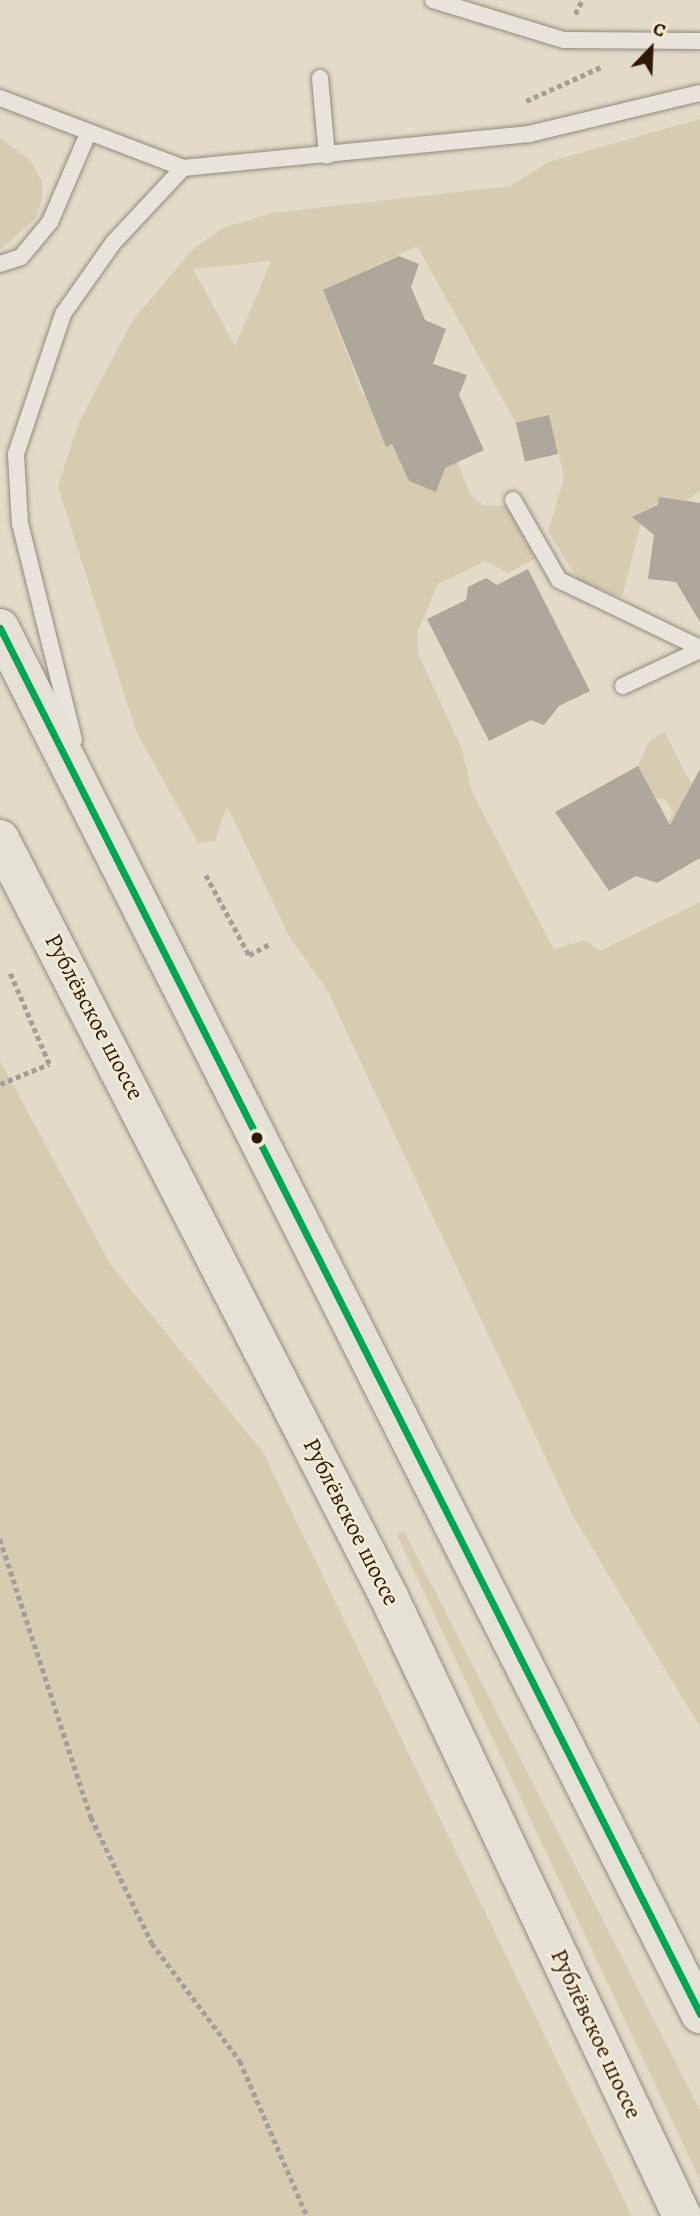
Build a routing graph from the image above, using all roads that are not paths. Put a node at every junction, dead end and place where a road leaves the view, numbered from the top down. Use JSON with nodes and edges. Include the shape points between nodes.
{"nodes":[{"id":1,"x":433,"y":0,"type":"edge"},
{"id":2,"x":700,"y":41,"type":"edge"},
{"id":3,"x":320,"y":78,"type":"dead end"},
{"id":4,"x":700,"y":93,"type":"edge"},
{"id":5,"x":0,"y":98,"type":"edge"},
{"id":6,"x":87,"y":136,"type":"junction"},
{"id":7,"x":327,"y":156,"type":"junction"},
{"id":8,"x":183,"y":168,"type":"junction"},
{"id":9,"x":0,"y":264,"type":"edge"},
{"id":10,"x":513,"y":500,"type":"dead end"},
{"id":11,"x":0,"y":628,"type":"edge"},
{"id":12,"x":700,"y":649,"type":"edge"},
{"id":13,"x":623,"y":686,"type":"dead end"},
{"id":14,"x":96,"y":820,"type":"junction"},
{"id":15,"x":0,"y":839,"type":"edge"},
{"id":16,"x":700,"y":2014,"type":"edge"},
{"id":17,"x":682,"y":2216,"type":"edge"}],
"edges":[{"from":1,"to":2,"type":"lane","via":[[564,40]]},
{"from":3,"to":7,"type":"lane"},
{"from":4,"to":7,"type":"lane","via":[[528,134]]},
{"from":5,"to":6,"type":"lane"},
{"from":6,"to":8,"type":"lane"},
{"from":6,"to":9,"type":"lane","via":[[50,222],[20,257]]},
{"from":7,"to":8,"type":"lane"},
{"from":8,"to":14,"type":"lane","via":[[113,243],[63,314],[16,454],[29,563]]},
{"from":10,"to":12,"type":"lane","via":[[559,580]]},
{"from":11,"to":14,"type":"main road"},
{"from":12,"to":13,"type":"lane"},
{"from":14,"to":16,"type":"main road"},
{"from":15,"to":17,"type":"main road","name":"Рублёвское шоссе","via":[[389,1597]]}]}
